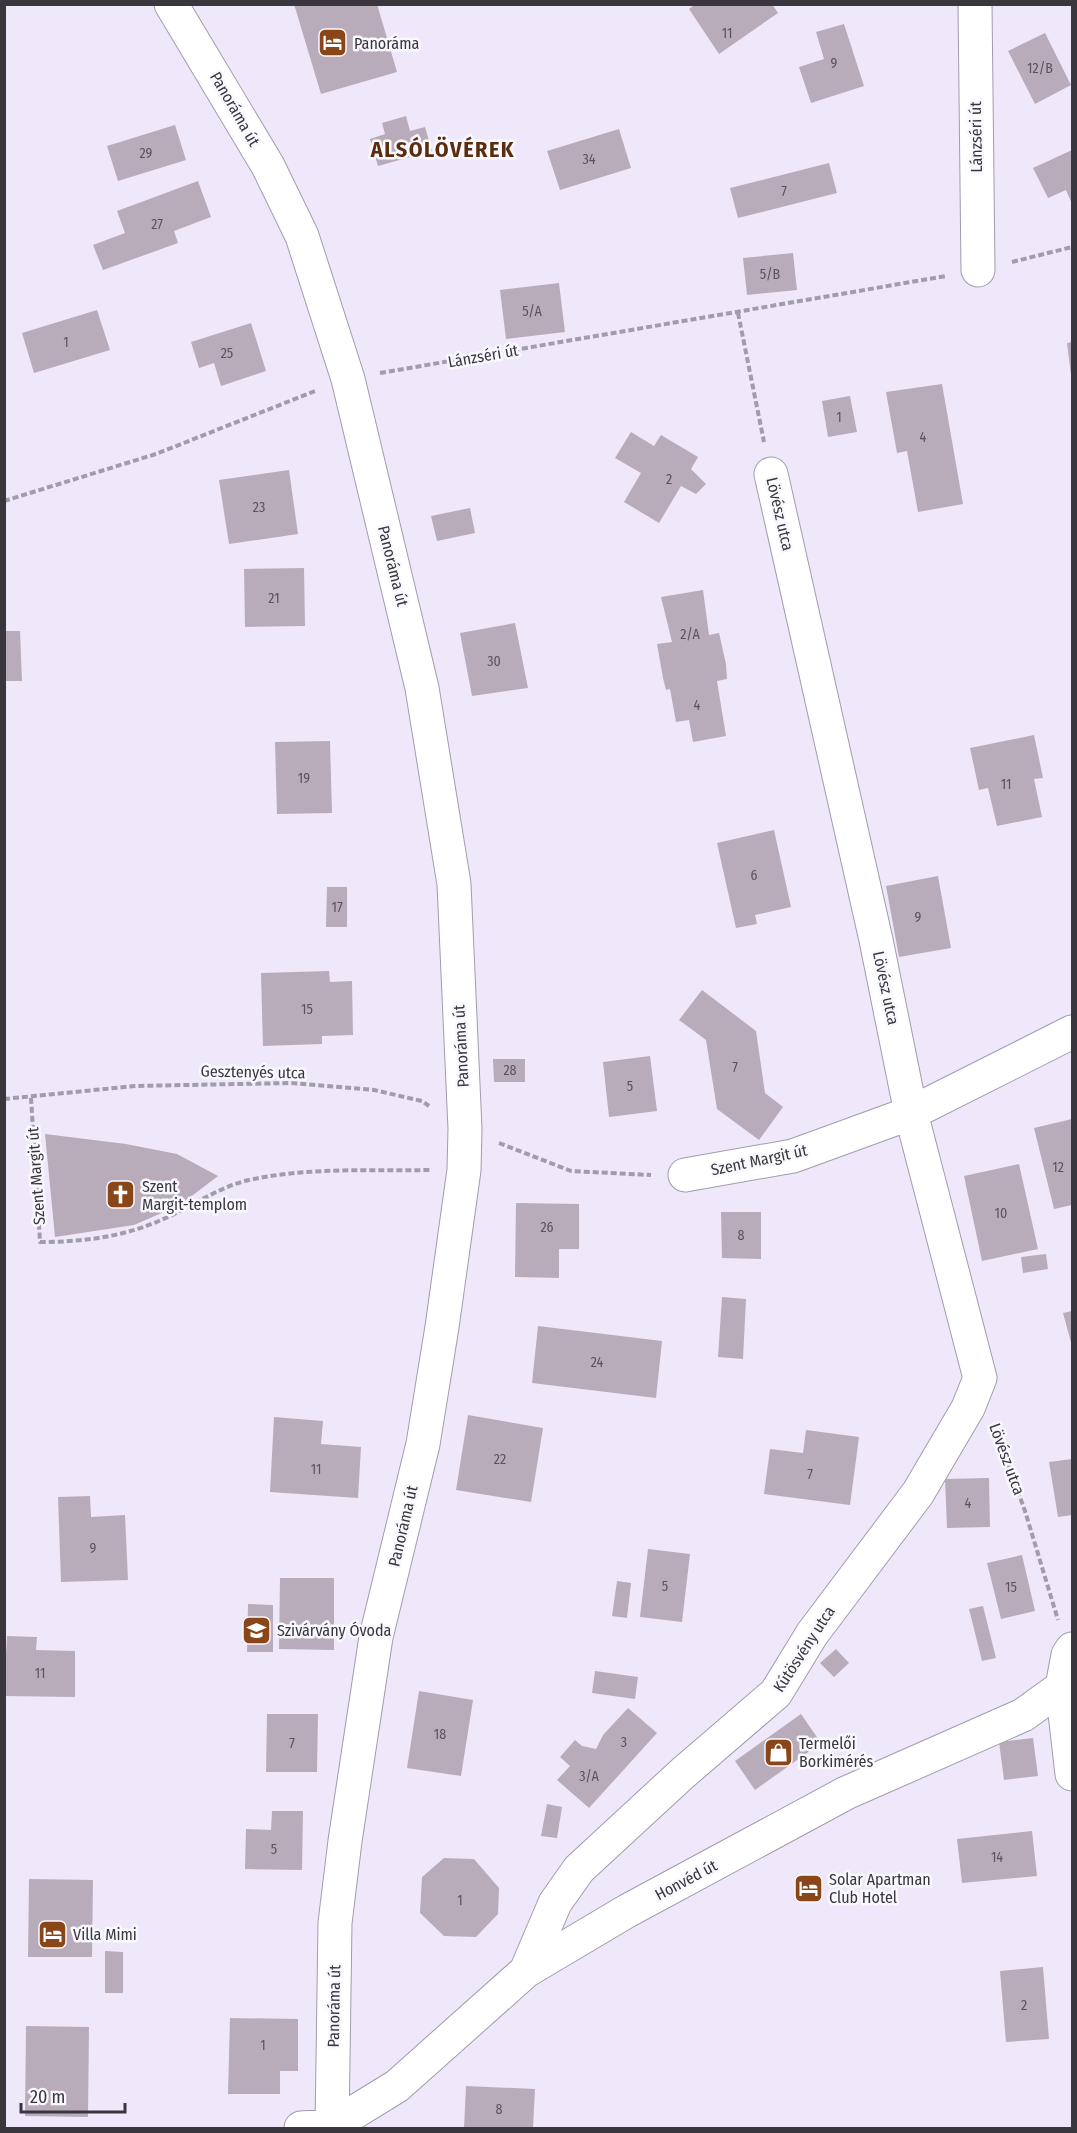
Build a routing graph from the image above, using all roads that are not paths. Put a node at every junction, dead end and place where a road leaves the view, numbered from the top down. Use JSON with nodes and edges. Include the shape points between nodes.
{"nodes":[{"id":1,"x":171,"y":4,"type":"edge"},
{"id":2,"x":975,"y":4,"type":"edge"},
{"id":3,"x":978,"y":270,"type":"road end"},
{"id":4,"x":771,"y":474,"type":"road end"},
{"id":5,"x":1072,"y":1032,"type":"edge"},
{"id":6,"x":912,"y":1113,"type":"junction"},
{"id":7,"x":685,"y":1175,"type":"road end"},
{"id":8,"x":980,"y":1378,"type":"joint"},
{"id":9,"x":1070,"y":1652,"type":"edge"},
{"id":10,"x":1067,"y":1694,"type":"edge"},
{"id":11,"x":1072,"y":1774,"type":"edge"},
{"id":12,"x":526,"y":1971,"type":"junction"},
{"id":13,"x":322,"y":2128,"type":"edge"}],
"edges":[{"from":1,"to":13,"type":"street","name":"Panoráma út","via":[[268,166],[302,236],[348,379],[422,687],[454,884],[464,1170],[423,1443],[376,1637],[345,1840],[335,1923]]},
{"from":2,"to":3,"type":"street","name":"Lánzséri út"},
{"from":4,"to":6,"type":"street","name":"Lövész utca"},
{"from":5,"to":6,"type":"street","name":"Szent Margit út"},
{"from":6,"to":7,"type":"street","name":"Szent Margit út","via":[[793,1156]]},
{"from":6,"to":8,"type":"street","name":"Lövész utca"},
{"from":8,"to":12,"type":"street","name":"Kútösvény utca","via":[[968,1408],[918,1493],[812,1634],[777,1693],[579,1869],[555,1903]]},
{"from":9,"to":10,"type":"street"},
{"from":10,"to":11,"type":"street"},
{"from":10,"to":12,"type":"street","name":"Honvéd út","via":[[846,1793],[627,1911]]},
{"from":12,"to":13,"type":"street","name":"Honvéd út","via":[[397,2086]]}]}
